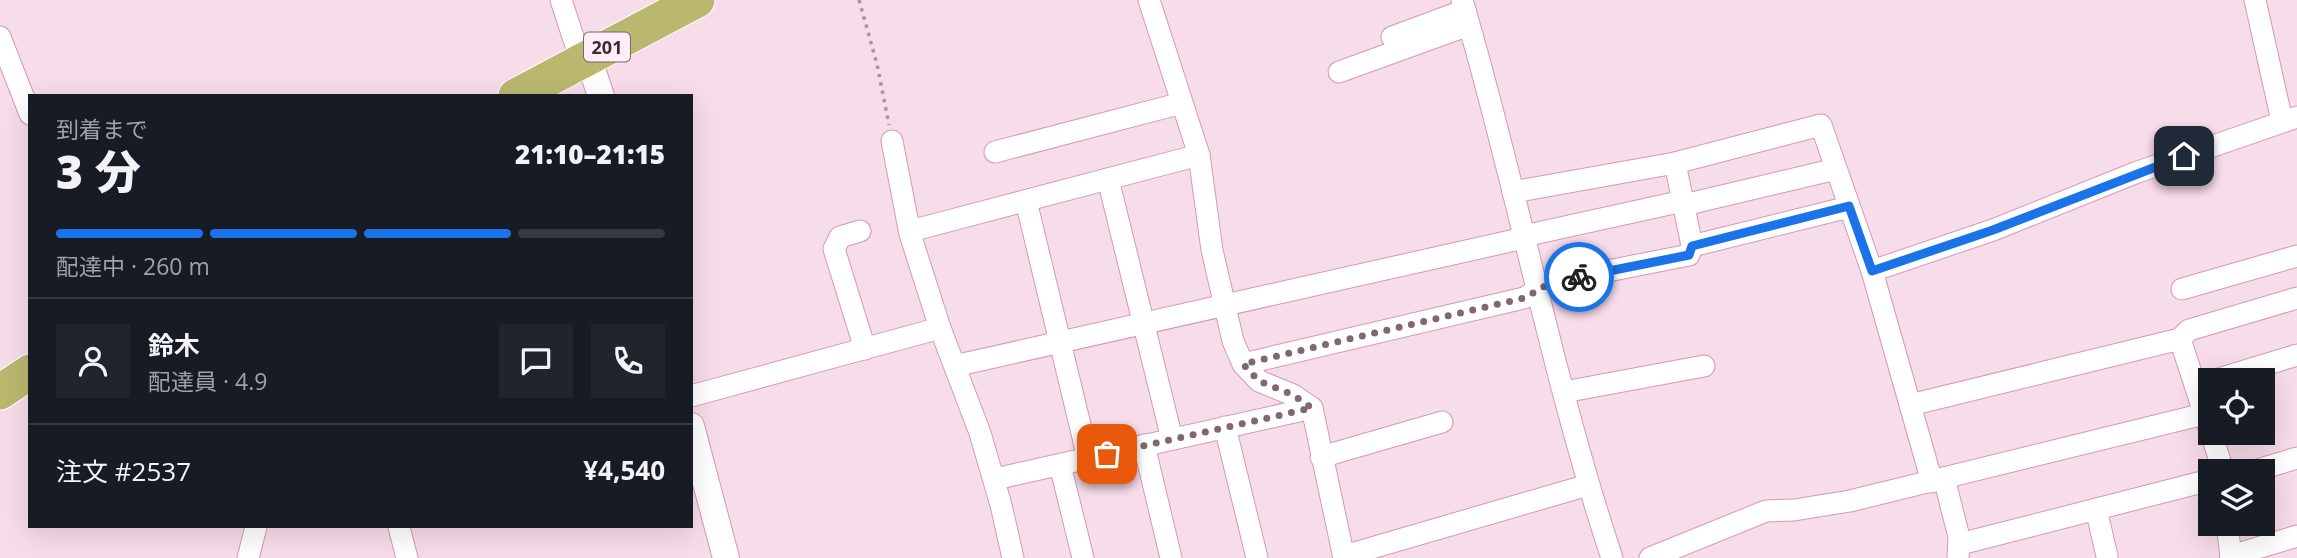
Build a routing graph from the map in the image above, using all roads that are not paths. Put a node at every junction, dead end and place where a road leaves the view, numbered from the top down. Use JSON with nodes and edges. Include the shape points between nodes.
{"nodes":[{"id":1,"x":561,"y":0,"type":"edge"},
{"id":2,"x":697,"y":0,"type":"edge"},
{"id":3,"x":1149,"y":0,"type":"edge"},
{"id":4,"x":2255,"y":0,"type":"edge"},
{"id":5,"x":1465,"y":12,"type":"edge"},
{"id":6,"x":0,"y":37,"type":"edge"},
{"id":7,"x":1392,"y":37,"type":"dead end"},
{"id":8,"x":588,"y":57,"type":"junction"},
{"id":9,"x":1339,"y":72,"type":"dead end"},
{"id":10,"x":520,"y":94,"type":"edge"},
{"id":11,"x":600,"y":94,"type":"edge"},
{"id":12,"x":1182,"y":103,"type":"junction"},
{"id":13,"x":28,"y":109,"type":"edge"},
{"id":14,"x":2290,"y":119,"type":"edge"},
{"id":15,"x":892,"y":141,"type":"road end"},
{"id":16,"x":995,"y":152,"type":"dead end"},
{"id":17,"x":1199,"y":155,"type":"junction"},
{"id":18,"x":1675,"y":163,"type":"junction"},
{"id":19,"x":1836,"y":169,"type":"junction"},
{"id":20,"x":1108,"y":179,"type":"junction"},
{"id":21,"x":1513,"y":192,"type":"junction"},
{"id":22,"x":1026,"y":201,"type":"junction"},
{"id":23,"x":1684,"y":203,"type":"junction"},
{"id":24,"x":1849,"y":206,"type":"junction"},
{"id":25,"x":918,"y":229,"type":"dead end"},
{"id":26,"x":860,"y":231,"type":"dead end"},
{"id":27,"x":1524,"y":237,"type":"junction"},
{"id":28,"x":1692,"y":246,"type":"junction"},
{"id":29,"x":2297,"y":256,"type":"edge"},
{"id":30,"x":1872,"y":271,"type":"junction"},
{"id":31,"x":2182,"y":289,"type":"dead end"},
{"id":32,"x":1538,"y":292,"type":"junction"},
{"id":33,"x":2297,"y":298,"type":"edge"},
{"id":34,"x":1224,"y":306,"type":"junction"},
{"id":35,"x":1144,"y":323,"type":"junction"},
{"id":36,"x":940,"y":328,"type":"junction"},
{"id":37,"x":2180,"y":339,"type":"junction"},
{"id":38,"x":1061,"y":341,"type":"junction"},
{"id":39,"x":864,"y":349,"type":"junction"},
{"id":40,"x":2297,"y":355,"type":"edge"},
{"id":41,"x":963,"y":364,"type":"dead end"},
{"id":42,"x":1243,"y":364,"type":"junction"},
{"id":43,"x":1704,"y":366,"type":"dead end"},
{"id":44,"x":2198,"y":368,"type":"edge"},
{"id":45,"x":2254,"y":368,"type":"edge"},
{"id":46,"x":28,"y":373,"type":"edge"},
{"id":47,"x":0,"y":392,"type":"edge"},
{"id":48,"x":1564,"y":392,"type":"junction"},
{"id":49,"x":693,"y":395,"type":"edge"},
{"id":50,"x":1910,"y":405,"type":"junction"},
{"id":51,"x":1312,"y":408,"type":"junction"},
{"id":52,"x":1442,"y":422,"type":"dead end"},
{"id":53,"x":1225,"y":427,"type":"junction"},
{"id":54,"x":2198,"y":428,"type":"edge"},
{"id":55,"x":693,"y":434,"type":"edge"},
{"id":56,"x":1172,"y":439,"type":"junction"},
{"id":57,"x":1144,"y":445,"type":"junction"},
{"id":58,"x":1321,"y":457,"type":"junction"},
{"id":59,"x":1088,"y":458,"type":"junction"},
{"id":60,"x":2297,"y":458,"type":"edge"},
{"id":61,"x":1060,"y":465,"type":"junction"},
{"id":62,"x":2275,"y":465,"type":"edge"},
{"id":63,"x":1004,"y":477,"type":"dead end"},
{"id":64,"x":1938,"y":480,"type":"junction"},
{"id":65,"x":2198,"y":483,"type":"edge"},
{"id":66,"x":1588,"y":485,"type":"junction"},
{"id":67,"x":2096,"y":509,"type":"junction"},
{"id":68,"x":256,"y":528,"type":"edge"},
{"id":69,"x":399,"y":528,"type":"edge"},
{"id":70,"x":2229,"y":536,"type":"edge"},
{"id":71,"x":2297,"y":536,"type":"edge"},
{"id":72,"x":1959,"y":551,"type":"edge"},
{"id":73,"x":2107,"y":556,"type":"dead end"},
{"id":74,"x":1344,"y":557,"type":"edge"},
{"id":75,"x":2231,"y":557,"type":"edge"},
{"id":76,"x":248,"y":558,"type":"edge"},
{"id":77,"x":407,"y":558,"type":"edge"},
{"id":78,"x":726,"y":558,"type":"edge"},
{"id":79,"x":1013,"y":558,"type":"edge"},
{"id":80,"x":1083,"y":558,"type":"edge"},
{"id":81,"x":1171,"y":558,"type":"edge"},
{"id":82,"x":1257,"y":558,"type":"edge"},
{"id":83,"x":1612,"y":558,"type":"edge"},
{"id":84,"x":1650,"y":558,"type":"edge"}],
"edges":[{"from":1,"to":8,"type":"street","via":[[578,52]]},
{"from":2,"to":8,"type":"highway","number":"201"},
{"from":3,"to":12,"type":"street"},
{"from":4,"to":14,"type":"street"},
{"from":5,"to":7,"type":"street"},
{"from":5,"to":9,"type":"street"},
{"from":5,"to":21,"type":"street"},
{"from":6,"to":13,"type":"street"},
{"from":8,"to":10,"type":"highway","number":"201"},
{"from":8,"to":11,"type":"street"},
{"from":12,"to":16,"type":"street"},
{"from":12,"to":17,"type":"street"},
{"from":14,"to":30,"type":"street"},
{"from":15,"to":36,"type":"street","via":[[910,234]]},
{"from":17,"to":20,"type":"street"},
{"from":17,"to":34,"type":"street"},
{"from":18,"to":19,"type":"street","via":[[1821,125]]},
{"from":18,"to":21,"type":"street"},
{"from":18,"to":23,"type":"street"},
{"from":19,"to":23,"type":"street"},
{"from":19,"to":24,"type":"street"},
{"from":20,"to":22,"type":"street"},
{"from":20,"to":35,"type":"street"},
{"from":21,"to":27,"type":"street"},
{"from":22,"to":25,"type":"street"},
{"from":22,"to":38,"type":"street"},
{"from":23,"to":27,"type":"street"},
{"from":23,"to":28,"type":"street"},
{"from":24,"to":28,"type":"street"},
{"from":24,"to":30,"type":"street"},
{"from":26,"to":39,"type":"street","via":[[840,237],[834,248]]},
{"from":27,"to":32,"type":"street"},
{"from":27,"to":34,"type":"street"},
{"from":28,"to":32,"type":"street","via":[[1689,255],[1552,282]]},
{"from":29,"to":31,"type":"street"},
{"from":30,"to":50,"type":"street"},
{"from":32,"to":42,"type":"street"},
{"from":32,"to":48,"type":"street"},
{"from":33,"to":37,"type":"street","via":[[2189,330]]},
{"from":34,"to":35,"type":"street"},
{"from":34,"to":42,"type":"street"},
{"from":35,"to":38,"type":"street"},
{"from":35,"to":56,"type":"street"},
{"from":36,"to":39,"type":"street"},
{"from":36,"to":79,"type":"street","via":[[980,433]]},
{"from":37,"to":44,"type":"street"},
{"from":37,"to":50,"type":"street"},
{"from":38,"to":41,"type":"street"},
{"from":38,"to":59,"type":"street"},
{"from":39,"to":49,"type":"street"},
{"from":40,"to":45,"type":"street"},
{"from":42,"to":51,"type":"street","via":[[1259,381]]},
{"from":43,"to":48,"type":"street"},
{"from":46,"to":47,"type":"highway"},
{"from":48,"to":66,"type":"street"},
{"from":50,"to":64,"type":"street"},
{"from":51,"to":53,"type":"street"},
{"from":51,"to":58,"type":"street"},
{"from":52,"to":58,"type":"street"},
{"from":53,"to":56,"type":"street"},
{"from":53,"to":82,"type":"street"},
{"from":54,"to":64,"type":"street"},
{"from":55,"to":78,"type":"street"},
{"from":56,"to":57,"type":"street"},
{"from":57,"to":59,"type":"street"},
{"from":57,"to":81,"type":"street"},
{"from":58,"to":74,"type":"street"},
{"from":59,"to":61,"type":"street"},
{"from":60,"to":62,"type":"street"},
{"from":61,"to":63,"type":"street"},
{"from":61,"to":80,"type":"street"},
{"from":64,"to":72,"type":"street"},
{"from":64,"to":84,"type":"street","via":[[1850,501],[1766,512]]},
{"from":65,"to":67,"type":"street"},
{"from":66,"to":74,"type":"street"},
{"from":66,"to":83,"type":"street"},
{"from":67,"to":72,"type":"street"},
{"from":67,"to":73,"type":"street"},
{"from":68,"to":76,"type":"street"},
{"from":69,"to":77,"type":"street"},
{"from":70,"to":75,"type":"street"},
{"from":71,"to":75,"type":"street"}]}
